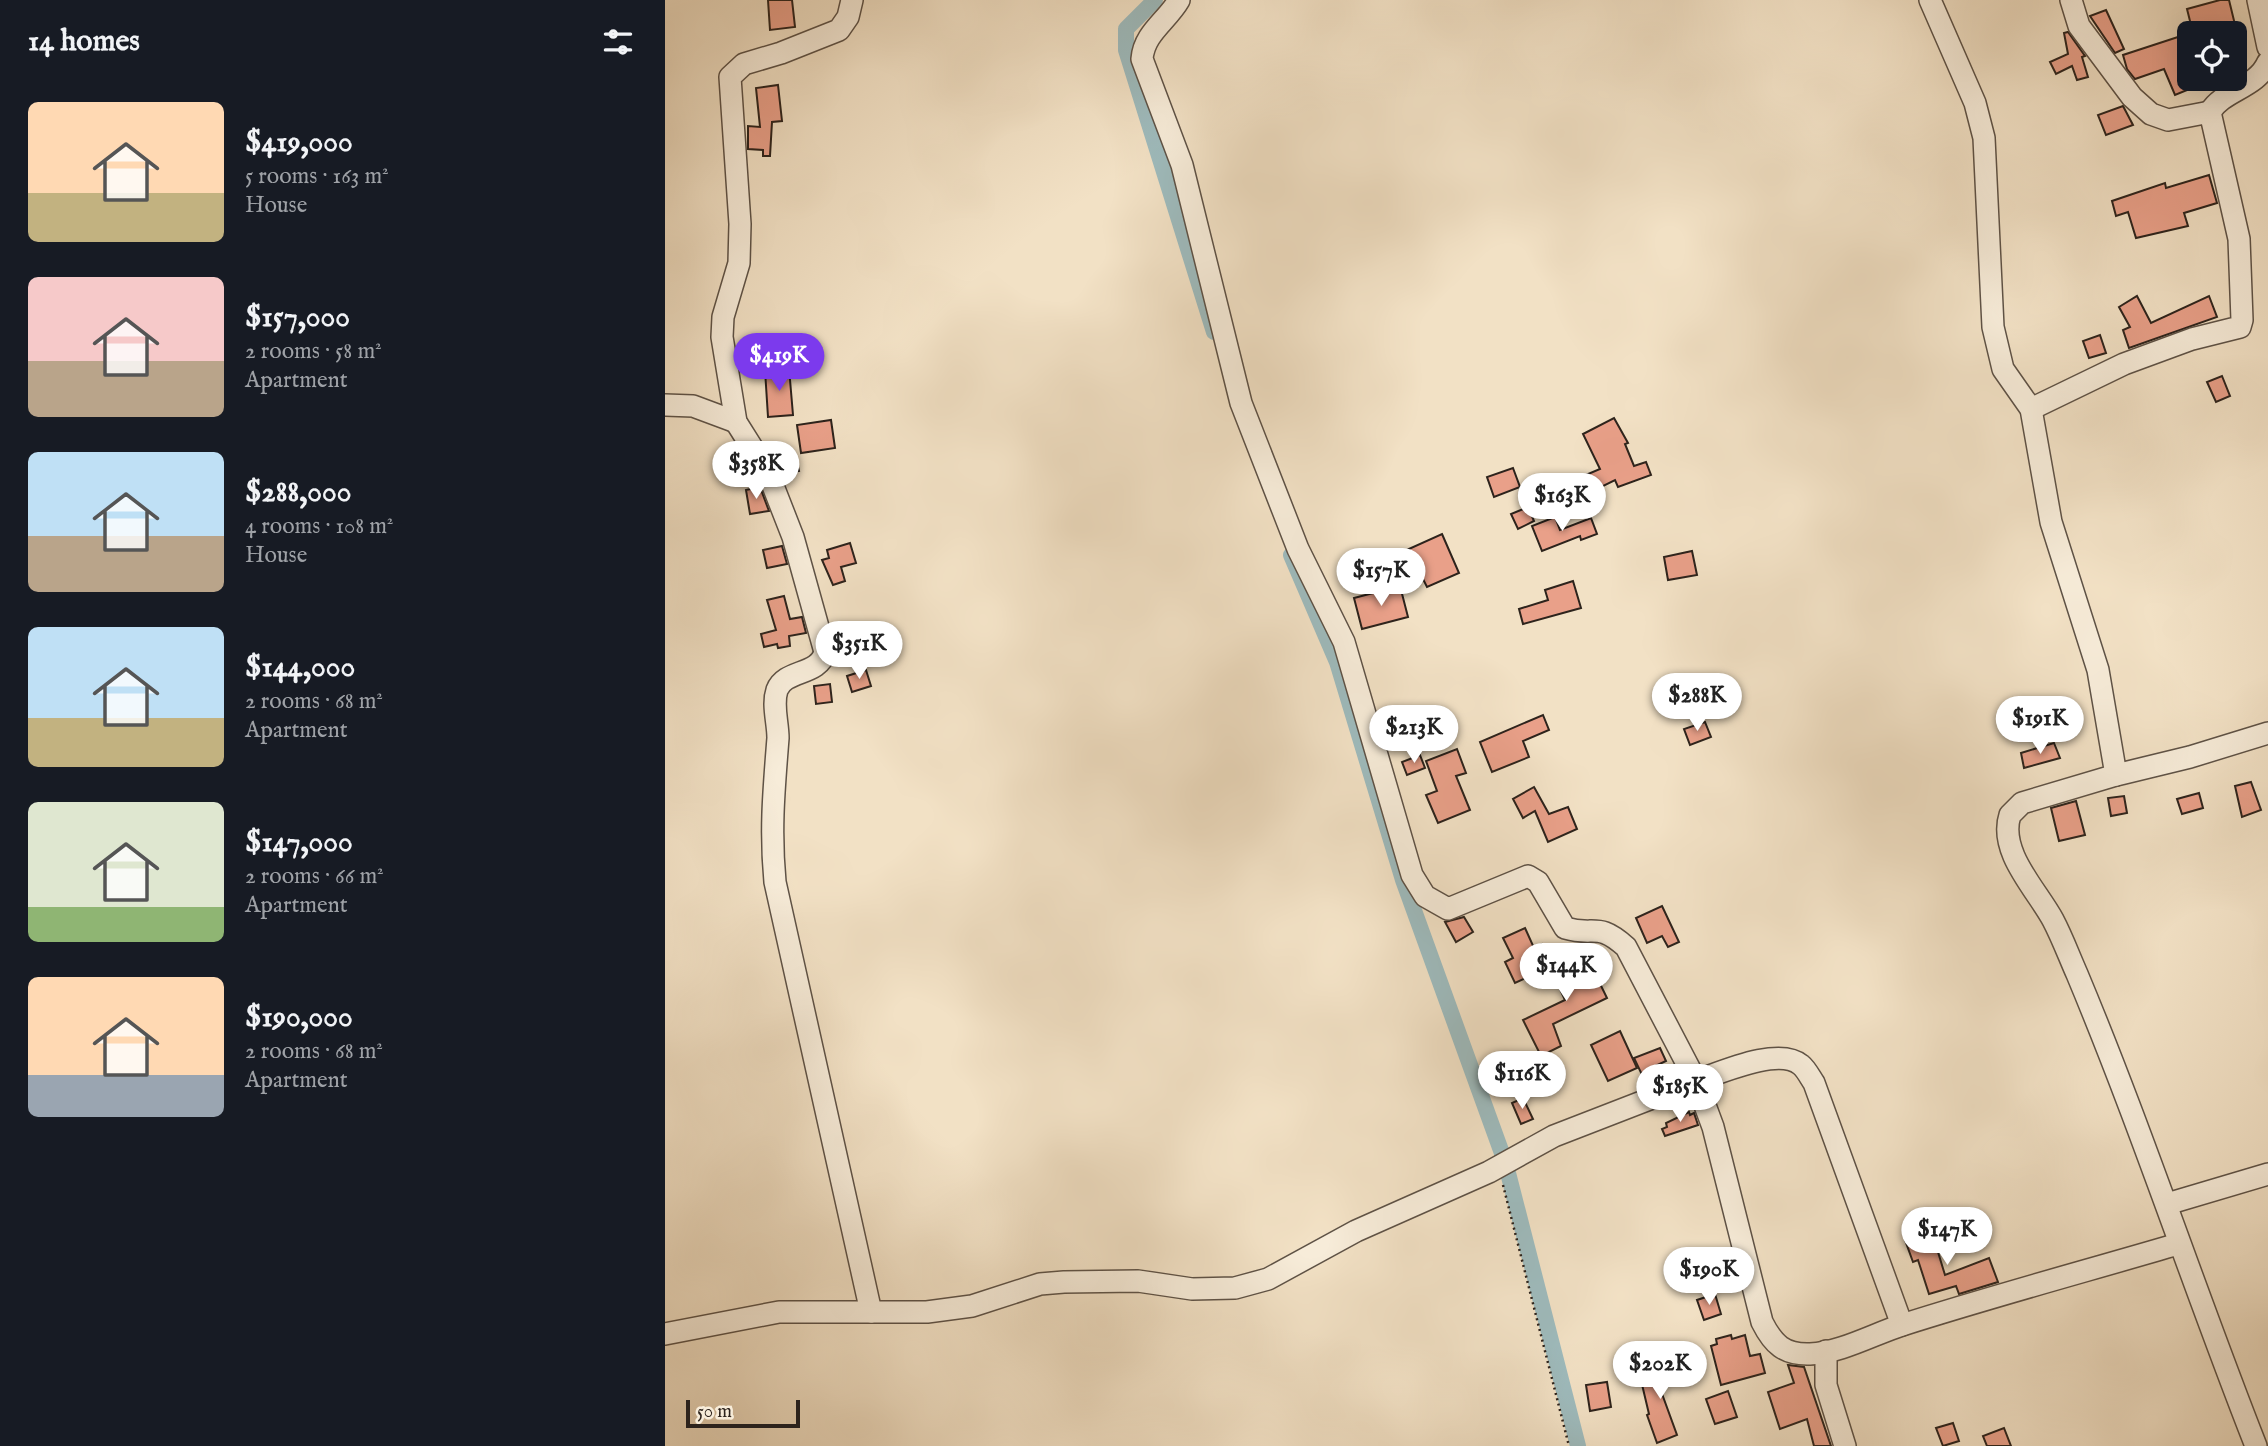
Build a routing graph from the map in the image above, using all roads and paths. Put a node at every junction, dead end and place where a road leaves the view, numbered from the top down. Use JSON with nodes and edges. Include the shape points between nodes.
{"nodes":[{"id":1,"x":852,"y":0,"type":"edge"},
{"id":2,"x":1179,"y":0,"type":"edge"},
{"id":3,"x":1930,"y":0,"type":"edge"},
{"id":4,"x":2071,"y":0,"type":"edge"},
{"id":5,"x":2258,"y":0,"type":"edge"},
{"id":6,"x":2268,"y":47,"type":"edge"},
{"id":7,"x":2268,"y":62,"type":"edge"},
{"id":8,"x":2210,"y":112,"type":"junction"},
{"id":9,"x":665,"y":405,"type":"edge"},
{"id":10,"x":2031,"y":409,"type":"junction"},
{"id":11,"x":736,"y":422,"type":"junction"},
{"id":12,"x":2268,"y":733,"type":"edge"},
{"id":13,"x":2116,"y":775,"type":"junction"},
{"id":14,"x":1696,"y":1082,"type":"junction"},
{"id":15,"x":1498,"y":1166,"type":"junction"},
{"id":16,"x":2268,"y":1174,"type":"edge"},
{"id":17,"x":2167,"y":1205,"type":"junction"},
{"id":18,"x":2178,"y":1244,"type":"junction"},
{"id":19,"x":871,"y":1312,"type":"junction"},
{"id":20,"x":1902,"y":1325,"type":"junction"},
{"id":21,"x":665,"y":1334,"type":"edge"},
{"id":22,"x":1826,"y":1351,"type":"junction"},
{"id":23,"x":1569,"y":1446,"type":"edge"},
{"id":24,"x":1845,"y":1446,"type":"edge"},
{"id":25,"x":2256,"y":1446,"type":"edge"}],
"edges":[{"from":1,"to":11,"type":"street","via":[[845,25],[839,30],[744,64],[730,77],[739,263],[723,317],[722,337]]},
{"from":2,"to":14,"type":"street","via":[[1149,36],[1142,59],[1182,165],[1241,403],[1298,549],[1344,642],[1412,875],[1425,896],[1448,909],[1528,876],[1538,882],[1565,928],[1611,933],[1626,947]]},
{"from":3,"to":10,"type":"street","via":[[1975,103],[1984,138],[1993,327],[2003,369]]},
{"from":4,"to":8,"type":"street","via":[[2079,26],[2131,97],[2151,114],[2168,120]]},
{"from":5,"to":6,"type":"street"},
{"from":7,"to":8,"type":"street","via":[[2251,82],[2219,101]]},
{"from":8,"to":10,"type":"street","via":[[2239,239],[2240,327],[2192,339],[2124,365]]},
{"from":9,"to":11,"type":"street","via":[[693,406]]},
{"from":10,"to":13,"type":"street","via":[[2051,522],[2098,670]]},
{"from":11,"to":19,"type":"street","via":[[768,473],[793,537],[825,652],[815,667],[782,682],[777,690],[770,833],[775,882]]},
{"from":12,"to":13,"type":"street"},
{"from":13,"to":17,"type":"street","via":[[2022,803],[2007,824],[2016,860],[2053,920],[2077,974]]},
{"from":14,"to":15,"type":"street","via":[[1554,1136]]},
{"from":14,"to":20,"type":"street","via":[[1771,1058],[1789,1058],[1801,1065],[1814,1083]]},
{"from":14,"to":22,"type":"street","via":[[1713,1127],[1762,1322],[1779,1348],[1790,1353]]},
{"from":15,"to":19,"type":"street","via":[[1356,1231],[1268,1279],[1235,1288],[1192,1289],[1138,1281],[1064,1282],[1040,1284],[972,1306]]},
{"from":15,"to":23,"type":"path"},
{"from":16,"to":17,"type":"street"},
{"from":17,"to":18,"type":"street"},
{"from":18,"to":20,"type":"street"},
{"from":18,"to":25,"type":"street"},
{"from":19,"to":21,"type":"street","via":[[779,1312]]},
{"from":20,"to":22,"type":"street"},
{"from":22,"to":24,"type":"street","via":[[1826,1385]]}]}
